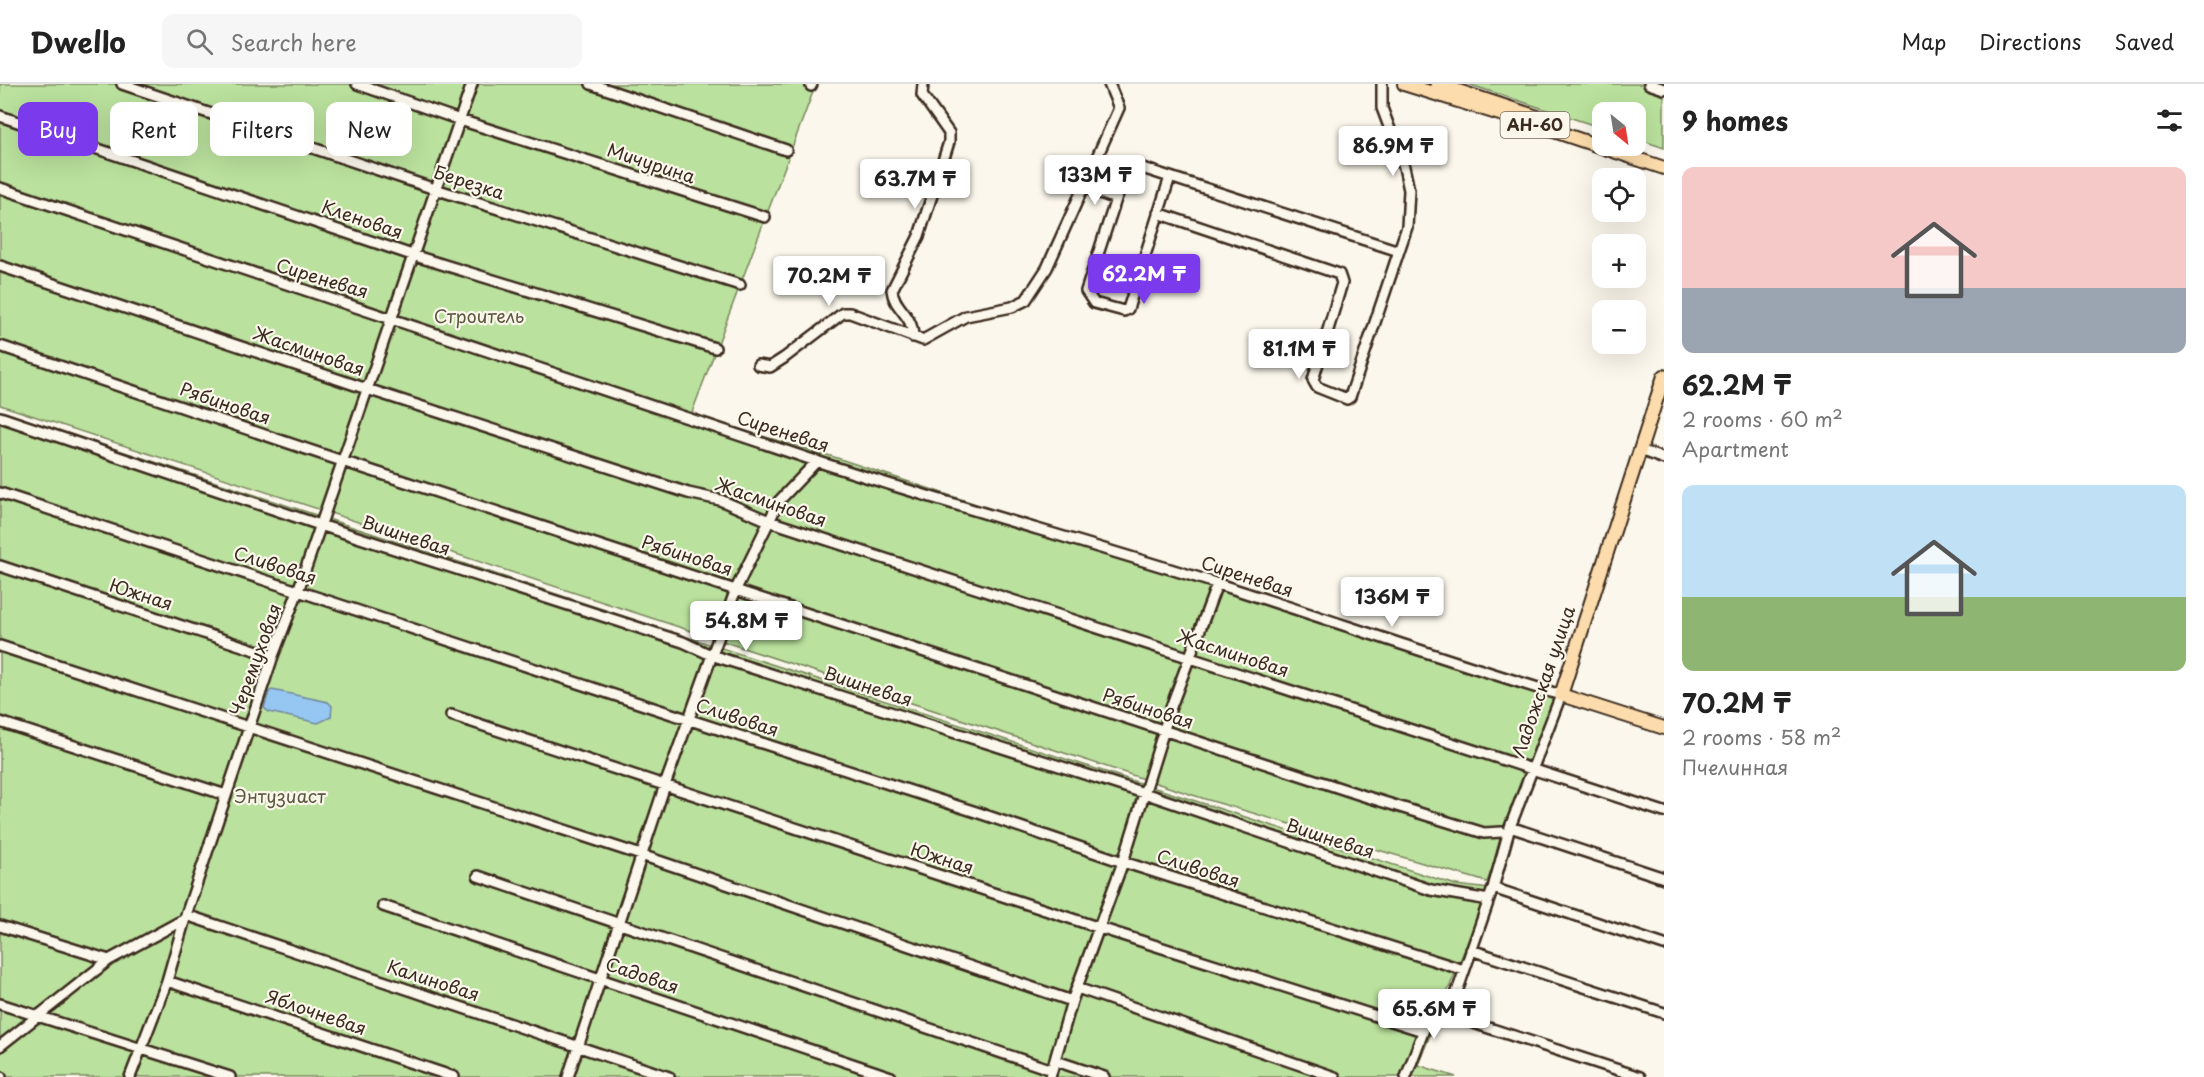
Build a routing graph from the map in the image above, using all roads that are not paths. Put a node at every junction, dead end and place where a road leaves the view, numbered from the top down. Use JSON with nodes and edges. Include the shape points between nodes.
{"nodes":[{"id":1,"x":122,"y":84,"type":"edge"},
{"id":2,"x":357,"y":84,"type":"edge"},
{"id":3,"x":472,"y":84,"type":"edge"},
{"id":4,"x":591,"y":84,"type":"edge"},
{"id":5,"x":923,"y":84,"type":"edge"},
{"id":6,"x":1109,"y":84,"type":"edge"},
{"id":7,"x":1382,"y":84,"type":"edge"},
{"id":8,"x":1404,"y":84,"type":"edge"},
{"id":9,"x":1437,"y":84,"type":"edge"},
{"id":10,"x":1648,"y":84,"type":"edge"},
{"id":11,"x":1664,"y":89,"type":"edge"},
{"id":12,"x":0,"y":116,"type":"edge"},
{"id":13,"x":460,"y":120,"type":"junction"},
{"id":14,"x":1592,"y":135,"type":"edge"},
{"id":15,"x":786,"y":150,"type":"dead end"},
{"id":16,"x":1646,"y":153,"type":"edge"},
{"id":17,"x":1664,"y":159,"type":"edge"},
{"id":18,"x":1664,"y":168,"type":"edge"},
{"id":19,"x":1170,"y":177,"type":"junction"},
{"id":20,"x":1083,"y":187,"type":"junction"},
{"id":21,"x":0,"y":188,"type":"edge"},
{"id":22,"x":435,"y":189,"type":"junction"},
{"id":23,"x":1116,"y":198,"type":"junction"},
{"id":24,"x":1158,"y":213,"type":"junction"},
{"id":25,"x":765,"y":217,"type":"dead end"},
{"id":26,"x":1399,"y":251,"type":"junction"},
{"id":27,"x":412,"y":255,"type":"junction"},
{"id":28,"x":0,"y":266,"type":"edge"},
{"id":29,"x":740,"y":285,"type":"dead end"},
{"id":30,"x":392,"y":319,"type":"junction"},
{"id":31,"x":913,"y":337,"type":"junction"},
{"id":32,"x":0,"y":346,"type":"edge"},
{"id":33,"x":715,"y":348,"type":"dead end"},
{"id":34,"x":758,"y":365,"type":"dead end"},
{"id":35,"x":1664,"y":376,"type":"edge"},
{"id":36,"x":367,"y":389,"type":"junction"},
{"id":37,"x":0,"y":417,"type":"edge"},
{"id":38,"x":1640,"y":450,"type":"junction"},
{"id":39,"x":1664,"y":459,"type":"edge"},
{"id":40,"x":342,"y":461,"type":"junction"},
{"id":41,"x":817,"y":461,"type":"junction"},
{"id":42,"x":0,"y":493,"type":"edge"},
{"id":43,"x":769,"y":521,"type":"junction"},
{"id":44,"x":320,"y":525,"type":"junction"},
{"id":45,"x":0,"y":566,"type":"edge"},
{"id":46,"x":1217,"y":584,"type":"junction"},
{"id":47,"x":736,"y":589,"type":"junction"},
{"id":48,"x":298,"y":591,"type":"junction"},
{"id":49,"x":0,"y":646,"type":"edge"},
{"id":50,"x":711,"y":655,"type":"junction"},
{"id":51,"x":273,"y":656,"type":"junction"},
{"id":52,"x":1191,"y":658,"type":"junction"},
{"id":53,"x":1561,"y":695,"type":"junction"},
{"id":54,"x":451,"y":715,"type":"dead end"},
{"id":55,"x":687,"y":719,"type":"junction"},
{"id":56,"x":0,"y":722,"type":"edge"},
{"id":57,"x":249,"y":728,"type":"junction"},
{"id":58,"x":1664,"y":728,"type":"edge"},
{"id":59,"x":1163,"y":731,"type":"junction"},
{"id":60,"x":1533,"y":768,"type":"junction"},
{"id":61,"x":665,"y":785,"type":"junction"},
{"id":62,"x":1144,"y":793,"type":"junction"},
{"id":63,"x":226,"y":795,"type":"junction"},
{"id":64,"x":1664,"y":812,"type":"edge"},
{"id":65,"x":1506,"y":830,"type":"junction"},
{"id":66,"x":641,"y":855,"type":"junction"},
{"id":67,"x":1123,"y":862,"type":"junction"},
{"id":68,"x":478,"y":876,"type":"dead end"},
{"id":69,"x":1664,"y":878,"type":"edge"},
{"id":70,"x":1493,"y":888,"type":"junction"},
{"id":71,"x":1489,"y":900,"type":"junction"},
{"id":72,"x":383,"y":906,"type":"dead end"},
{"id":73,"x":185,"y":917,"type":"junction"},
{"id":74,"x":619,"y":922,"type":"junction"},
{"id":75,"x":0,"y":926,"type":"edge"},
{"id":76,"x":1100,"y":928,"type":"junction"},
{"id":77,"x":1664,"y":945,"type":"edge"},
{"id":78,"x":1471,"y":950,"type":"junction"},
{"id":79,"x":109,"y":960,"type":"junction"},
{"id":80,"x":1464,"y":970,"type":"junction"},
{"id":81,"x":601,"y":980,"type":"junction"},
{"id":82,"x":167,"y":981,"type":"junction"},
{"id":83,"x":1077,"y":988,"type":"junction"},
{"id":84,"x":1455,"y":998,"type":"junction"},
{"id":85,"x":1072,"y":1001,"type":"junction"},
{"id":86,"x":0,"y":1004,"type":"edge"},
{"id":87,"x":1664,"y":1013,"type":"edge"},
{"id":88,"x":37,"y":1016,"type":"junction"},
{"id":89,"x":1423,"y":1030,"type":"junction"},
{"id":90,"x":0,"y":1046,"type":"edge"},
{"id":91,"x":577,"y":1046,"type":"junction"},
{"id":92,"x":140,"y":1047,"type":"junction"},
{"id":93,"x":1053,"y":1070,"type":"edge"},
{"id":94,"x":130,"y":1077,"type":"edge"},
{"id":95,"x":230,"y":1077,"type":"edge"},
{"id":96,"x":454,"y":1077,"type":"edge"},
{"id":97,"x":568,"y":1077,"type":"edge"},
{"id":98,"x":669,"y":1077,"type":"edge"},
{"id":99,"x":891,"y":1077,"type":"edge"},
{"id":100,"x":1104,"y":1077,"type":"edge"},
{"id":101,"x":1335,"y":1077,"type":"edge"},
{"id":102,"x":1406,"y":1077,"type":"edge"},
{"id":103,"x":1640,"y":1077,"type":"edge"}],
"edges":[{"from":1,"to":22,"type":"street","name":"Березка"},
{"from":2,"to":13,"type":"street","name":"Мичурина"},
{"from":3,"to":13,"type":"street","name":"Черемуховая"},
{"from":4,"to":15,"type":"street"},
{"from":5,"to":31,"type":"street","via":[[922,95],[950,133],[950,142],[920,236],[892,290],[893,298],[911,322]]},
{"from":6,"to":20,"type":"street","via":[[1119,108]]},
{"from":7,"to":26,"type":"street","via":[[1382,108],[1409,190],[1407,227]]},
{"from":8,"to":18,"type":"main road","number":"АН-60"},
{"from":9,"to":14,"type":"main road"},
{"from":10,"to":11,"type":"street"},
{"from":12,"to":27,"type":"street","name":"Кленовая"},
{"from":13,"to":22,"type":"street","name":"Черемуховая"},
{"from":13,"to":25,"type":"street","name":"Мичурина"},
{"from":16,"to":17,"type":"main road"},
{"from":19,"to":23,"type":"street","via":[[1133,165]]},
{"from":19,"to":24,"type":"street"},
{"from":19,"to":26,"type":"street"},
{"from":20,"to":23,"type":"street"},
{"from":20,"to":31,"type":"street","via":[[1047,268],[1026,300],[1012,307],[966,316],[930,338]]},
{"from":21,"to":30,"type":"street","name":"Сиреневая"},
{"from":22,"to":27,"type":"street","name":"Черемуховая"},
{"from":22,"to":29,"type":"street","name":"Березка"},
{"from":23,"to":24,"type":"street","via":[[1086,291],[1094,303],[1128,309]]},
{"from":24,"to":26,"type":"street","via":[[1340,274],[1342,283],[1313,380],[1317,387],[1347,399]]},
{"from":27,"to":30,"type":"street","name":"Черемуховая"},
{"from":27,"to":33,"type":"street","name":"Кленовая"},
{"from":28,"to":36,"type":"street","name":"Жасминовая"},
{"from":30,"to":36,"type":"street","name":"Черемуховая"},
{"from":30,"to":41,"type":"street","name":"Сиреневая"},
{"from":31,"to":34,"type":"street","via":[[843,313],[770,367]]},
{"from":32,"to":40,"type":"street","name":"Рябиновая"},
{"from":35,"to":38,"type":"main road","name":"Ладожская улица"},
{"from":36,"to":40,"type":"street","name":"Черемуховая"},
{"from":36,"to":43,"type":"street","name":"Жасминовая","via":[[720,500]]},
{"from":37,"to":44,"type":"street","name":"Вишневая"},
{"from":38,"to":39,"type":"street"},
{"from":38,"to":53,"type":"main road","name":"Ладожская улица"},
{"from":40,"to":44,"type":"street","name":"Черемуховая"},
{"from":40,"to":47,"type":"street","name":"Рябиновая"},
{"from":41,"to":43,"type":"street","via":[[780,501]]},
{"from":41,"to":46,"type":"street","name":"Сиреневая"},
{"from":42,"to":48,"type":"street","name":"Сливовая"},
{"from":43,"to":47,"type":"street"},
{"from":43,"to":52,"type":"street","name":"Жасминовая"},
{"from":44,"to":48,"type":"street","name":"Черемуховая"},
{"from":44,"to":50,"type":"street","name":"Вишневая","via":[[683,642]]},
{"from":45,"to":51,"type":"street","name":"Южная"},
{"from":46,"to":52,"type":"street"},
{"from":46,"to":53,"type":"street","name":"Сиреневая"},
{"from":47,"to":50,"type":"street"},
{"from":47,"to":59,"type":"street","name":"Рябиновая"},
{"from":48,"to":51,"type":"street","name":"Черемуховая"},
{"from":48,"to":55,"type":"street","name":"Сливовая"},
{"from":49,"to":57,"type":"street"},
{"from":50,"to":55,"type":"street"},
{"from":50,"to":62,"type":"street","name":"Вишневая"},
{"from":51,"to":57,"type":"street","name":"Черемуховая"},
{"from":52,"to":59,"type":"street"},
{"from":52,"to":60,"type":"street","name":"Жасминовая"},
{"from":53,"to":58,"type":"main road"},
{"from":53,"to":60,"type":"street","name":"Ладожская улица"},
{"from":54,"to":61,"type":"street","name":"Южная"},
{"from":55,"to":61,"type":"street"},
{"from":55,"to":67,"type":"street","name":"Сливовая"},
{"from":56,"to":63,"type":"street"},
{"from":57,"to":63,"type":"street","name":"Черемуховая"},
{"from":57,"to":66,"type":"street"},
{"from":59,"to":62,"type":"street"},
{"from":59,"to":65,"type":"street","name":"Рябиновая","via":[[1484,833]]},
{"from":60,"to":64,"type":"street","name":"Жасминовая"},
{"from":60,"to":65,"type":"street","name":"Ладожская улица"},
{"from":61,"to":66,"type":"street"},
{"from":61,"to":76,"type":"street","name":"Южная"},
{"from":62,"to":67,"type":"street"},
{"from":62,"to":71,"type":"street","name":"Вишневая","via":[[1431,890]]},
{"from":63,"to":73,"type":"street","name":"Черемуховая"},
{"from":65,"to":69,"type":"street","name":"Рябиновая"},
{"from":65,"to":70,"type":"street","name":"Ладожская улица"},
{"from":66,"to":74,"type":"street"},
{"from":66,"to":85,"type":"street"},
{"from":67,"to":76,"type":"street"},
{"from":67,"to":80,"type":"street","name":"Сливовая"},
{"from":68,"to":74,"type":"street"},
{"from":70,"to":71,"type":"street","name":"Ладожская улица"},
{"from":70,"to":77,"type":"street"},
{"from":71,"to":78,"type":"street","name":"Ладожская улица"},
{"from":72,"to":81,"type":"street","name":"Садовая"},
{"from":73,"to":79,"type":"street"},
{"from":73,"to":82,"type":"street","name":"Черемуховая"},
{"from":73,"to":91,"type":"street","name":"Калиновая"},
{"from":74,"to":81,"type":"street"},
{"from":74,"to":93,"type":"street"},
{"from":75,"to":79,"type":"street"},
{"from":76,"to":83,"type":"street"},
{"from":76,"to":89,"type":"street","name":"Южная"},
{"from":78,"to":80,"type":"street","name":"Ладожская улица"},
{"from":78,"to":87,"type":"street"},
{"from":79,"to":88,"type":"street"},
{"from":80,"to":84,"type":"street","name":"Ладожская улица"},
{"from":81,"to":91,"type":"street"},
{"from":81,"to":99,"type":"street","name":"Садовая"},
{"from":82,"to":92,"type":"street","name":"Черемуховая"},
{"from":82,"to":96,"type":"street","name":"Яблочневая"},
{"from":83,"to":85,"type":"street"},
{"from":83,"to":101,"type":"street"},
{"from":84,"to":89,"type":"street","via":[[1428,1019]]},
{"from":84,"to":103,"type":"street","name":"Ладожская улица","via":[[1449,1015]]},
{"from":85,"to":93,"type":"street"},
{"from":86,"to":88,"type":"street"},
{"from":88,"to":90,"type":"street"},
{"from":88,"to":92,"type":"street"},
{"from":89,"to":102,"type":"street"},
{"from":91,"to":97,"type":"street"},
{"from":91,"to":98,"type":"street","name":"Калиновая"},
{"from":92,"to":94,"type":"street","name":"Черемуховая"},
{"from":92,"to":95,"type":"street"},
{"from":93,"to":100,"type":"street"}]}
